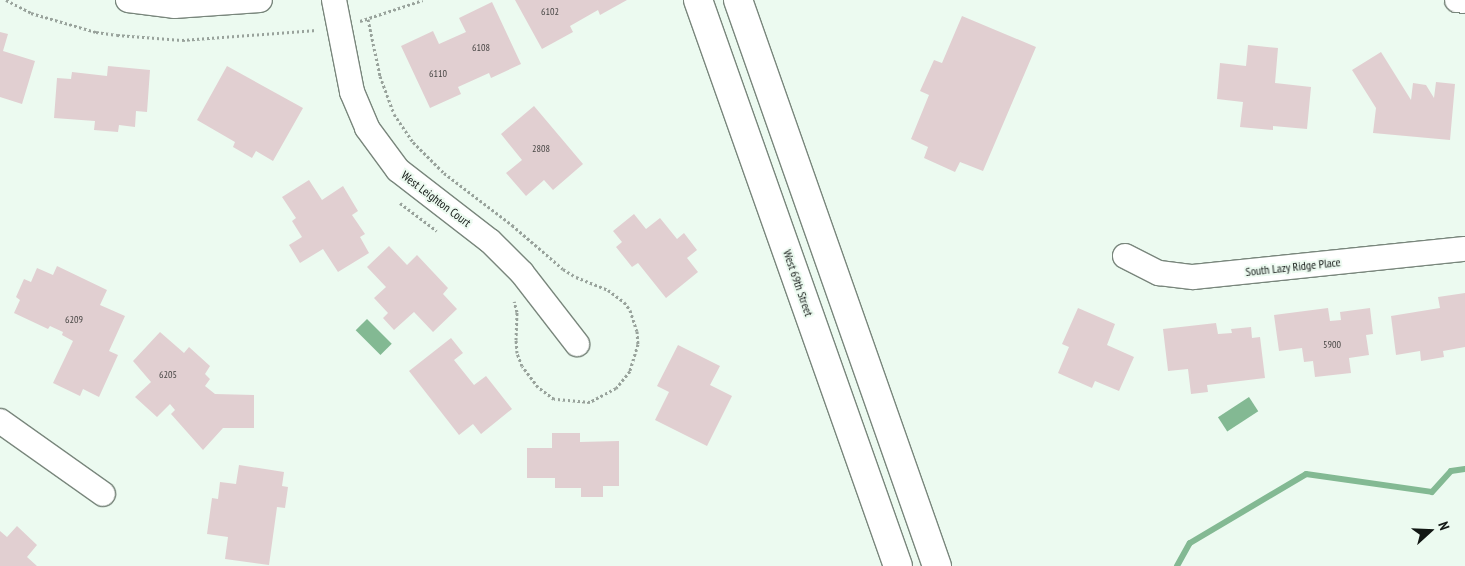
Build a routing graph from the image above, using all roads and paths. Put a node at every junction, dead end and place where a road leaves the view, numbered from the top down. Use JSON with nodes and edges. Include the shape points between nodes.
{"nodes":[{"id":1,"x":128,"y":0,"type":"edge"},
{"id":2,"x":260,"y":0,"type":"edge"},
{"id":3,"x":334,"y":0,"type":"edge"},
{"id":4,"x":698,"y":0,"type":"edge"},
{"id":5,"x":738,"y":0,"type":"edge"},
{"id":6,"x":1457,"y":0,"type":"edge"},
{"id":7,"x":1465,"y":1,"type":"edge"},
{"id":8,"x":1465,"y":249,"type":"edge"},
{"id":9,"x":1126,"y":256,"type":"dead end"},
{"id":10,"x":577,"y":344,"type":"dead end"},
{"id":11,"x":0,"y":421,"type":"edge"},
{"id":12,"x":103,"y":494,"type":"dead end"},
{"id":13,"x":898,"y":566,"type":"edge"},
{"id":14,"x":937,"y":566,"type":"edge"}],
"edges":[{"from":1,"to":2,"type":"street","via":[[174,6]]},
{"from":3,"to":10,"type":"street","name":"West Leighton Court","via":[[352,92],[367,128],[398,170],[490,241],[522,273]]},
{"from":4,"to":13,"type":"main road","name":"West 69th Street"},
{"from":5,"to":14,"type":"main road"},
{"from":6,"to":7,"type":"street"},
{"from":8,"to":9,"type":"street","name":"South Lazy Ridge Place","via":[[1193,277],[1159,272]]},
{"from":11,"to":12,"type":"street"}]}
